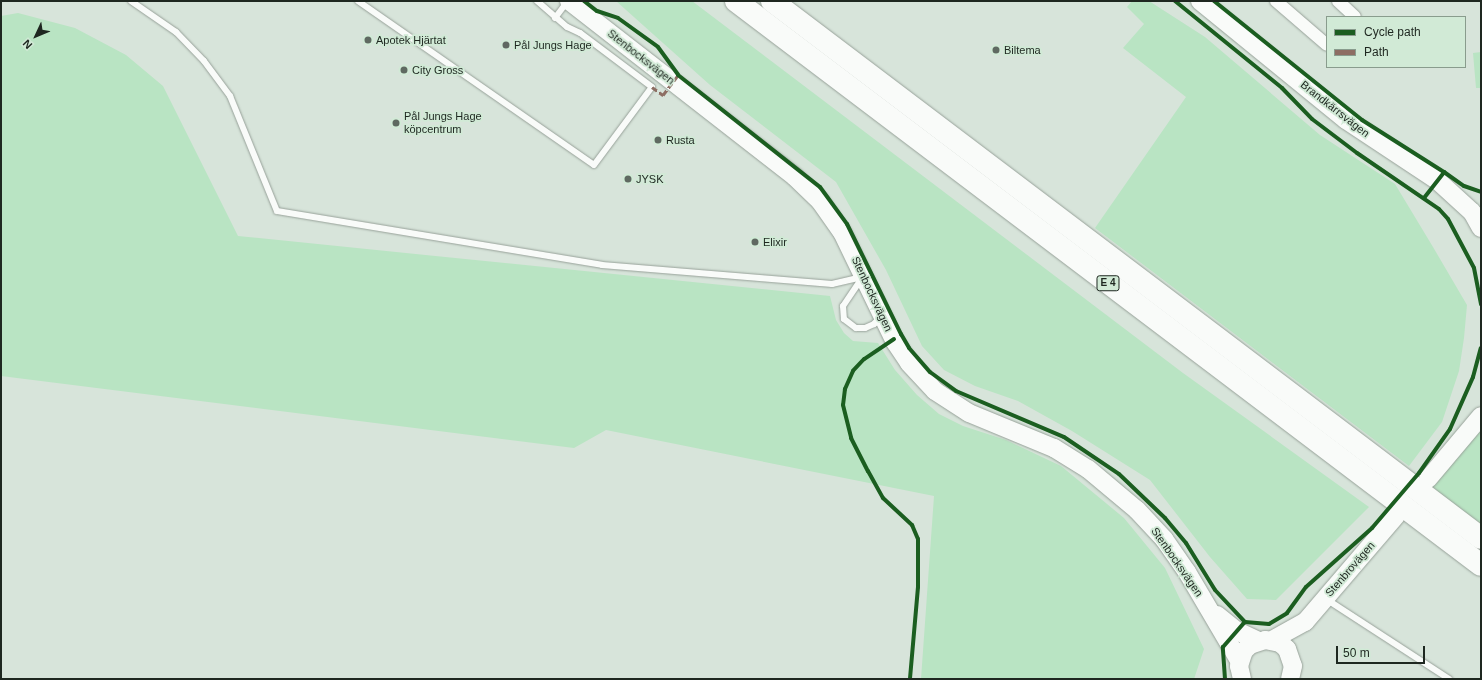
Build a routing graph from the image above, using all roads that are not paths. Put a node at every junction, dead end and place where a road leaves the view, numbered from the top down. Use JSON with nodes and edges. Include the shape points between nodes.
{"nodes":[{"id":1,"x":131,"y":1,"type":"edge"},
{"id":2,"x":358,"y":1,"type":"edge"},
{"id":3,"x":537,"y":1,"type":"edge"},
{"id":4,"x":569,"y":1,"type":"edge"},
{"id":5,"x":736,"y":1,"type":"edge"},
{"id":6,"x":772,"y":1,"type":"edge"},
{"id":7,"x":1200,"y":1,"type":"edge"},
{"id":8,"x":1276,"y":1,"type":"edge"},
{"id":9,"x":1338,"y":1,"type":"edge"},
{"id":10,"x":1354,"y":16,"type":"edge"},
{"id":11,"x":555,"y":18,"type":"junction"},
{"id":12,"x":1326,"y":44,"type":"edge"},
{"id":13,"x":1476,"y":209,"type":"edge"},
{"id":14,"x":1481,"y":228,"type":"edge"},
{"id":15,"x":863,"y":277,"type":"junction"},
{"id":16,"x":882,"y":316,"type":"junction"},
{"id":17,"x":1481,"y":416,"type":"edge"},
{"id":18,"x":1428,"y":479,"type":"dead end"},
{"id":19,"x":1396,"y":516,"type":"dead end"},
{"id":20,"x":1481,"y":538,"type":"edge"},
{"id":21,"x":1481,"y":566,"type":"edge"},
{"id":22,"x":1324,"y":598,"type":"junction"},
{"id":23,"x":1209,"y":608,"type":"junction"},
{"id":24,"x":1305,"y":622,"type":"junction"},
{"id":25,"x":1265,"y":641,"type":"junction"},
{"id":26,"x":1291,"y":656,"type":"junction"},
{"id":27,"x":1240,"y":674,"type":"edge"},
{"id":28,"x":1290,"y":679,"type":"edge"},
{"id":29,"x":1449,"y":679,"type":"edge"}],
"edges":[{"from":1,"to":15,"type":"lane","via":[[176,32],[204,61],[230,96],[277,211],[602,265],[832,284]]},
{"from":2,"to":11,"type":"lane","via":[[594,165],[652,87],[580,33]]},
{"from":3,"to":11,"type":"lane"},
{"from":4,"to":11,"type":"lane"},
{"from":4,"to":15,"type":"street","name":"Stenbocksvägen","via":[[806,187],[820,201],[842,232]]},
{"from":5,"to":21,"type":"highway","number":"E 4"},
{"from":6,"to":20,"type":"highway","number":"E 4"},
{"from":7,"to":13,"type":"street","name":"Brandkärrsvägen","via":[[1346,120]]},
{"from":8,"to":12,"type":"street"},
{"from":9,"to":10,"type":"street"},
{"from":13,"to":14,"type":"street"},
{"from":15,"to":16,"type":"street","name":"Stenbocksvägen"},
{"from":15,"to":16,"type":"lane","via":[[847,297],[843,306],[844,319],[856,328],[865,328]]},
{"from":16,"to":23,"type":"street","name":"Stenbocksvägen","via":[[909,363],[950,403],[1054,448],[1114,488],[1164,540]]},
{"from":17,"to":18,"type":"street"},
{"from":19,"to":22,"type":"street","name":"Stenbrovägen"},
{"from":22,"to":24,"type":"street","name":"Stenbrovägen"},
{"from":22,"to":29,"type":"lane"},
{"from":23,"to":25,"type":"street","name":"Stenbocksvägen","via":[[1237,631]]},
{"from":23,"to":27,"type":"street","name":"Stenbocksvägen"},
{"from":24,"to":25,"type":"street","name":"Stenbrovägen"},
{"from":24,"to":26,"type":"street","name":"Stenbrovägen"},
{"from":25,"to":26,"type":"street","via":[[1283,646]]},
{"from":25,"to":27,"type":"street","name":"Stenbrovägen","via":[[1244,651]]},
{"from":26,"to":28,"type":"street","name":"Stenbrovägen","via":[[1293,666]]}]}
